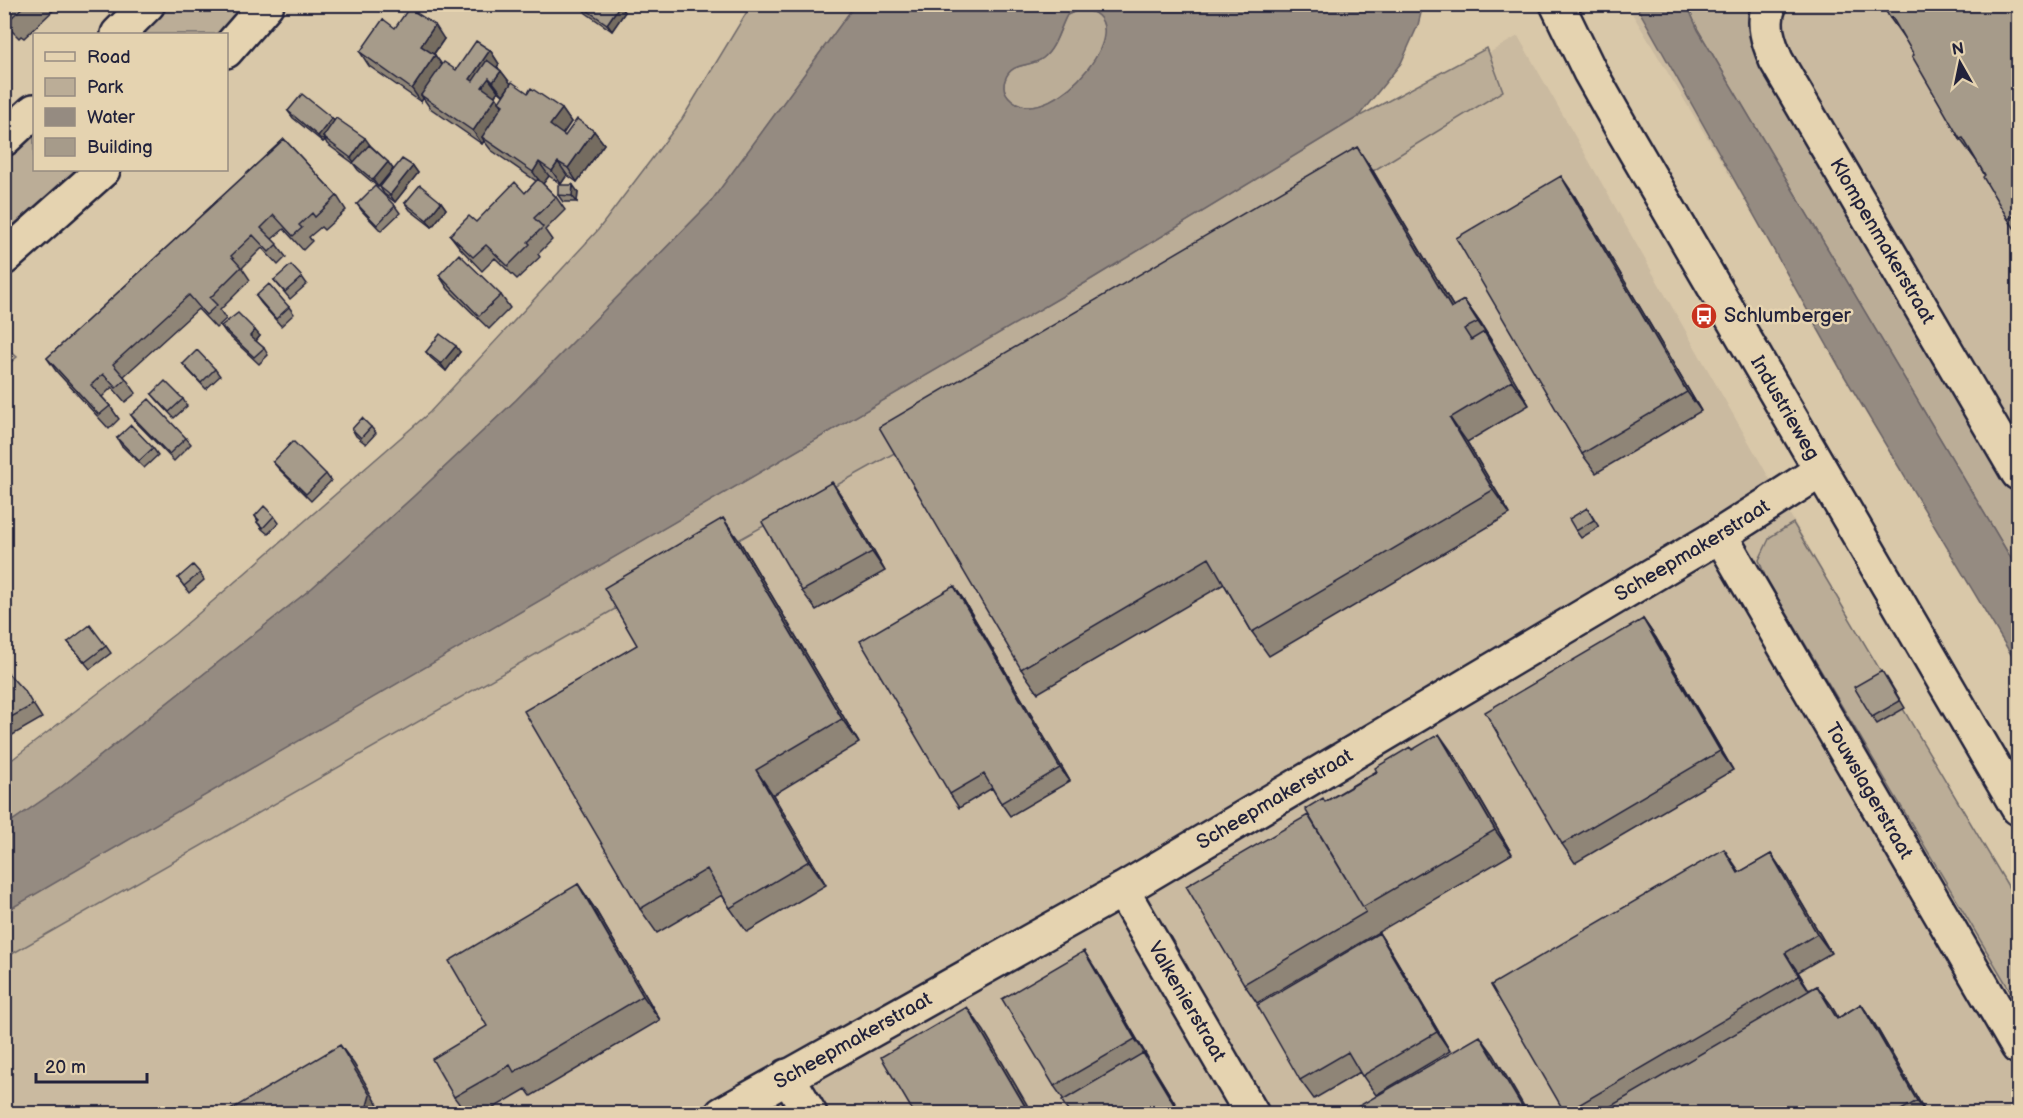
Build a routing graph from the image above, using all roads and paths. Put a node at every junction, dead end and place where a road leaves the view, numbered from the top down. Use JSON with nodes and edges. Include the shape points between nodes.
{"nodes":[{"id":1,"x":148,"y":4,"type":"edge"},
{"id":2,"x":267,"y":4,"type":"edge"},
{"id":3,"x":1557,"y":4,"type":"edge"},
{"id":4,"x":1770,"y":4,"type":"edge"},
{"id":5,"x":119,"y":33,"type":"edge"},
{"id":6,"x":228,"y":49,"type":"edge"},
{"id":7,"x":33,"y":112,"type":"edge"},
{"id":8,"x":4,"y":139,"type":"edge"},
{"id":9,"x":102,"y":171,"type":"edge"},
{"id":10,"x":4,"y":258,"type":"edge"},
{"id":11,"x":1820,"y":471,"type":"junction"},
{"id":12,"x":2019,"y":473,"type":"edge"},
{"id":13,"x":1720,"y":535,"type":"junction"},
{"id":14,"x":2019,"y":808,"type":"edge"},
{"id":15,"x":1122,"y":890,"type":"junction"},
{"id":16,"x":2019,"y":1047,"type":"edge"},
{"id":17,"x":787,"y":1076,"type":"junction"},
{"id":18,"x":722,"y":1113,"type":"edge"},
{"id":19,"x":810,"y":1113,"type":"edge"},
{"id":20,"x":1252,"y":1113,"type":"edge"}],
"edges":[{"from":1,"to":5,"type":"street"},
{"from":2,"to":6,"type":"street"},
{"from":3,"to":11,"type":"street","name":"Industrieweg","via":[[1590,72]]},
{"from":4,"to":12,"type":"street","name":"Klompenmakerstraat","via":[[1766,12],[1767,38],[1776,60]]},
{"from":7,"to":8,"type":"street"},
{"from":9,"to":10,"type":"street"},
{"from":11,"to":13,"type":"street","name":"Scheepmakerstraat"},
{"from":11,"to":14,"type":"street","name":"Industrieweg"},
{"from":13,"to":15,"type":"street","name":"Scheepmakerstraat"},
{"from":13,"to":16,"type":"street","name":"Touwslagerstraat"},
{"from":15,"to":17,"type":"street","name":"Scheepmakerstraat"},
{"from":15,"to":20,"type":"street","name":"Valkenierstraat"},
{"from":17,"to":18,"type":"street","name":"Scheepmakerstraat"},
{"from":17,"to":19,"type":"street"}]}
